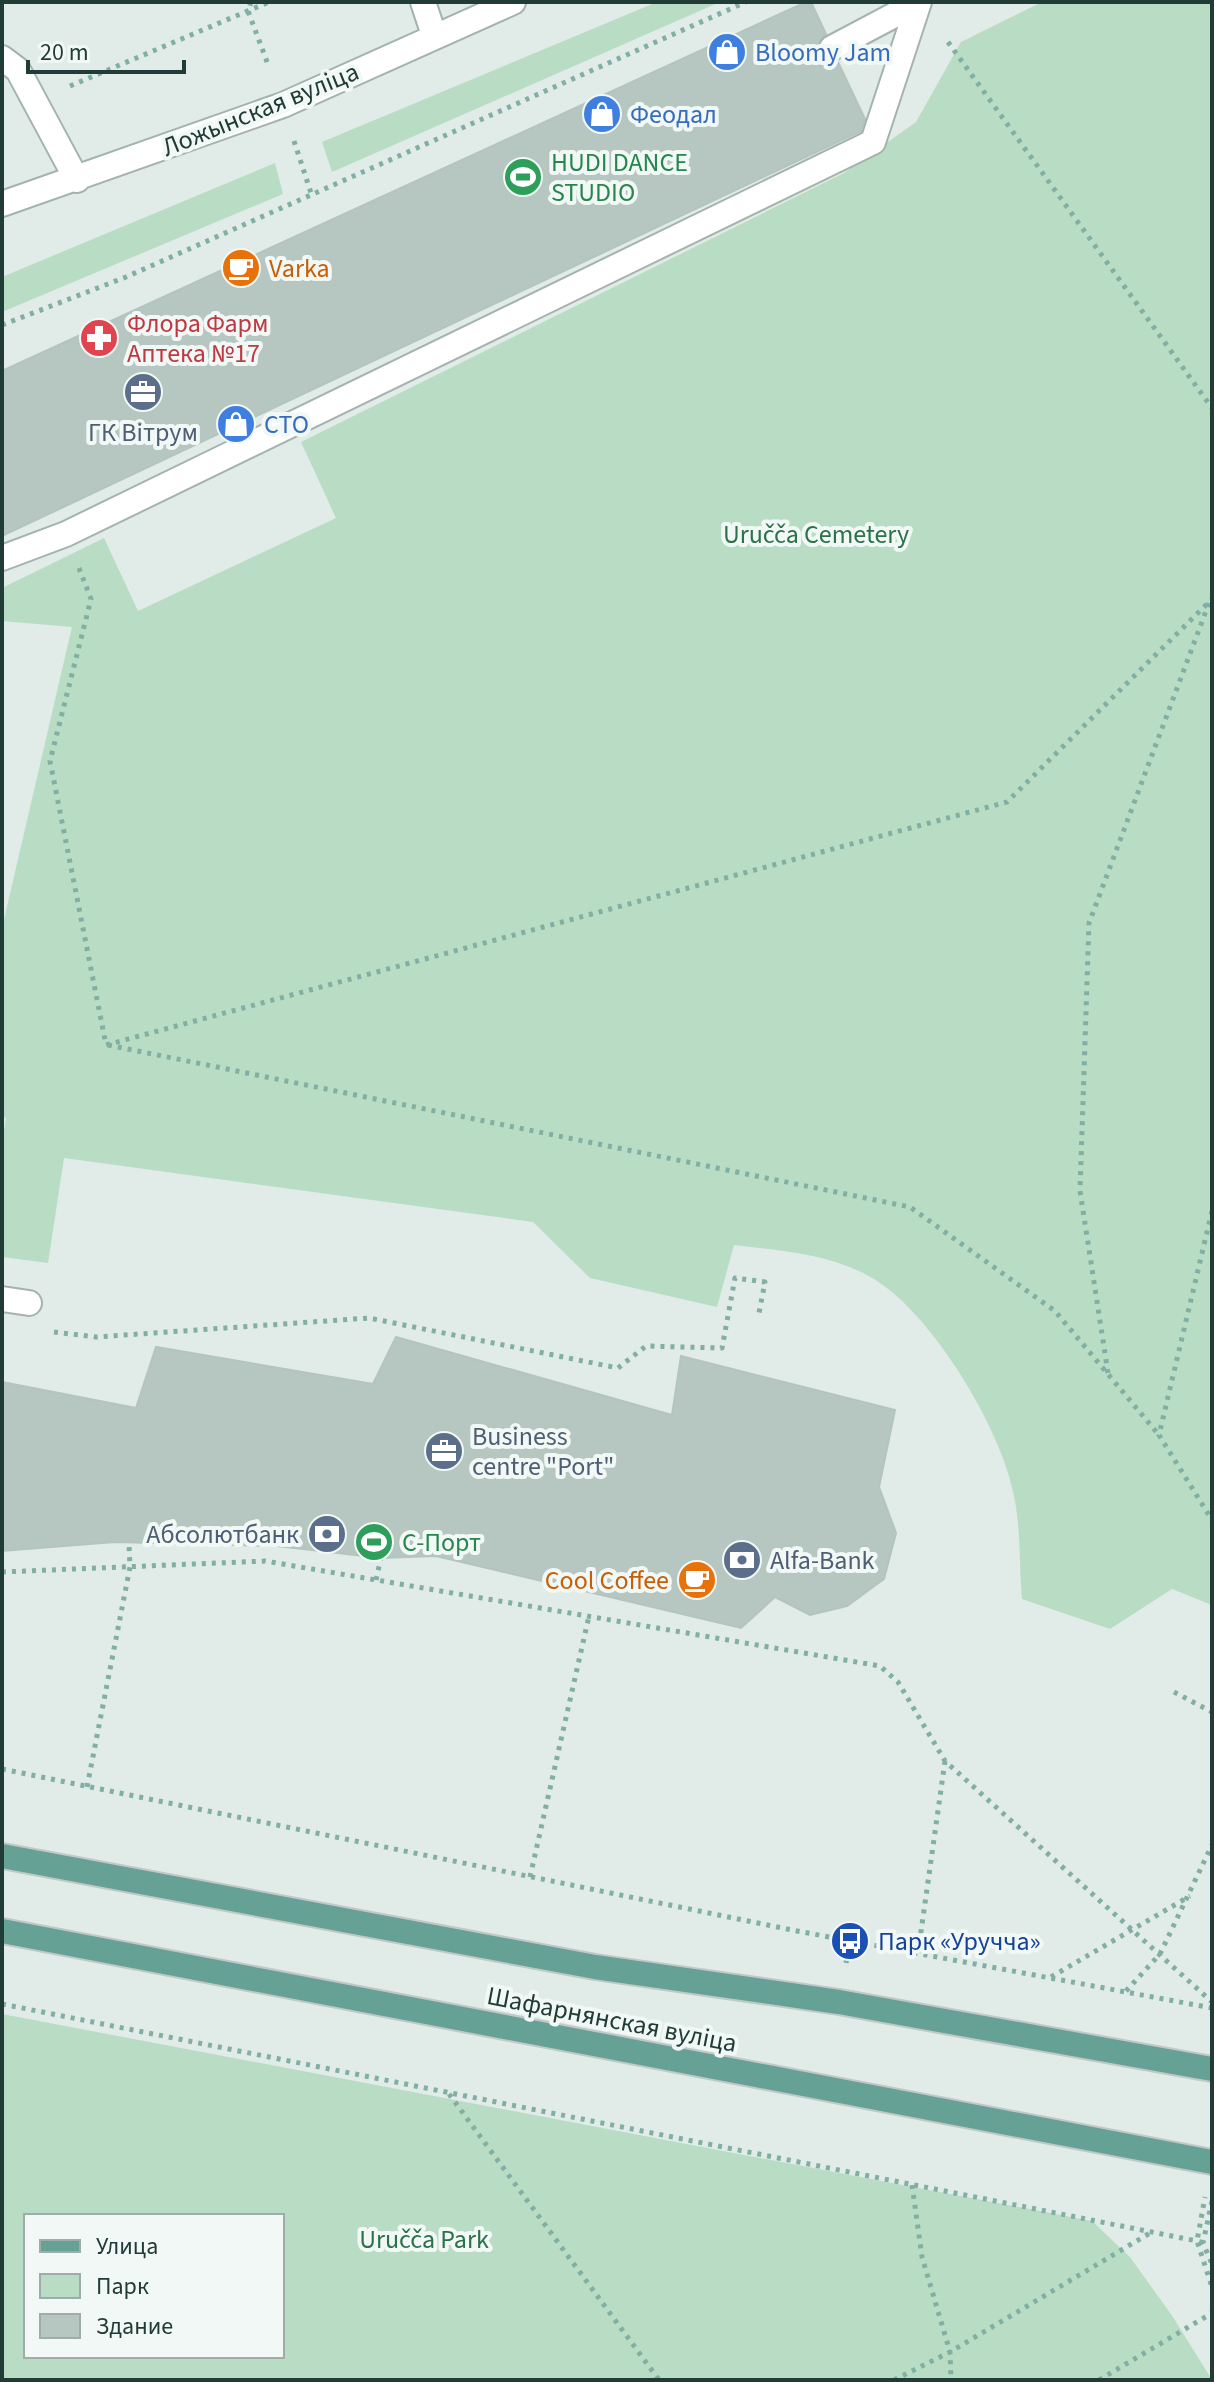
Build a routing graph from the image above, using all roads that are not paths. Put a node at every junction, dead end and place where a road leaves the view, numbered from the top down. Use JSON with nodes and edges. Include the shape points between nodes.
{"nodes":[{"id":1,"x":423,"y":2,"type":"edge"},
{"id":2,"x":513,"y":2,"type":"edge"},
{"id":3,"x":919,"y":2,"type":"edge"},
{"id":4,"x":434,"y":35,"type":"junction"},
{"id":5,"x":832,"y":48,"type":"dead end"},
{"id":6,"x":2,"y":58,"type":"edge"},
{"id":7,"x":77,"y":180,"type":"junction"},
{"id":8,"x":2,"y":204,"type":"edge"},
{"id":9,"x":2,"y":558,"type":"edge"},
{"id":10,"x":2,"y":1299,"type":"edge"},
{"id":11,"x":29,"y":1303,"type":"dead end"},
{"id":12,"x":2,"y":1856,"type":"edge"},
{"id":13,"x":2,"y":1931,"type":"edge"},
{"id":14,"x":1212,"y":2069,"type":"edge"},
{"id":15,"x":1212,"y":2162,"type":"edge"}],
"edges":[{"from":1,"to":4,"type":"street"},
{"from":2,"to":4,"type":"street","name":"Ложынская вуліца"},
{"from":3,"to":5,"type":"street"},
{"from":3,"to":9,"type":"street","via":[[873,142],[66,534]]},
{"from":4,"to":7,"type":"street","name":"Ложынская вуліца","via":[[283,105]]},
{"from":6,"to":7,"type":"street","via":[[18,70]]},
{"from":7,"to":8,"type":"street","name":"Ложынская вуліца"},
{"from":10,"to":11,"type":"street"},
{"from":12,"to":14,"type":"main road","name":"Шафарнянская вуліца","via":[[595,1967],[839,2002]]},
{"from":13,"to":15,"type":"main road","name":"Шафарнянская вуліца"}]}
